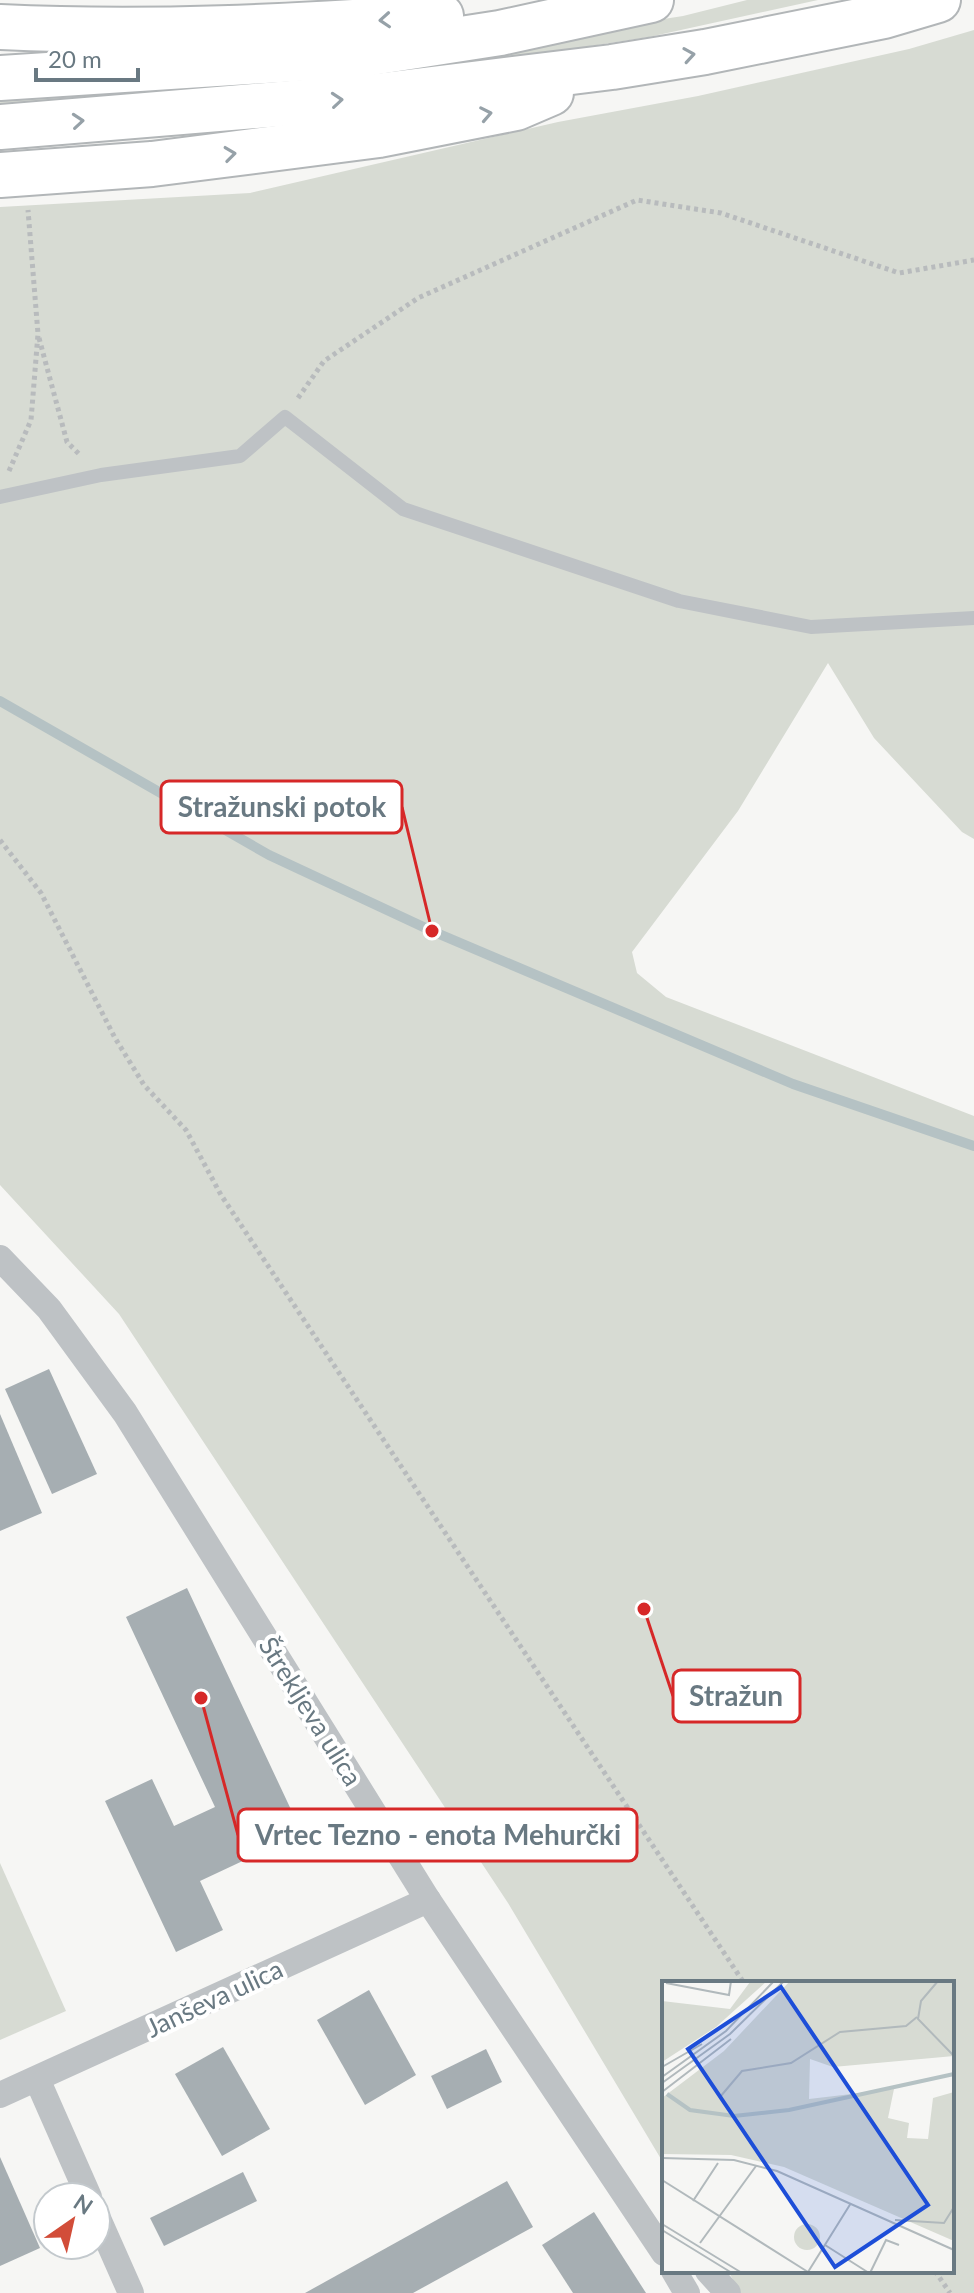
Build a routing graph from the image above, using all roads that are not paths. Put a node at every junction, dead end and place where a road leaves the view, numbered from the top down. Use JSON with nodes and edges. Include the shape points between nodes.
{"nodes":[{"id":1,"x":651,"y":0,"type":"edge"},
{"id":2,"x":938,"y":0,"type":"edge"},
{"id":3,"x":603,"y":11,"type":"junction"},
{"id":4,"x":0,"y":27,"type":"edge"},
{"id":5,"x":612,"y":67,"type":"junction"},
{"id":6,"x":0,"y":78,"type":"edge"},
{"id":7,"x":0,"y":127,"type":"edge"},
{"id":8,"x":14,"y":190,"type":"edge"},
{"id":9,"x":0,"y":497,"type":"edge"},
{"id":10,"x":974,"y":618,"type":"edge"},
{"id":11,"x":0,"y":1258,"type":"edge"},
{"id":12,"x":428,"y":1900,"type":"junction"},
{"id":13,"x":37,"y":2079,"type":"junction"},
{"id":14,"x":0,"y":2095,"type":"edge"},
{"id":15,"x":82,"y":2181,"type":"edge"},
{"id":16,"x":660,"y":2242,"type":"edge"},
{"id":17,"x":112,"y":2250,"type":"edge"},
{"id":18,"x":675,"y":2273,"type":"edge"},
{"id":19,"x":710,"y":2273,"type":"edge"},
{"id":20,"x":131,"y":2293,"type":"edge"},
{"id":21,"x":687,"y":2293,"type":"edge"},
{"id":22,"x":728,"y":2293,"type":"edge"}],
"edges":[{"from":1,"to":3,"type":"highway"},
{"from":5,"to":2,"type":"highway","one_way":true,"via":[[884,16]]},
{"from":3,"to":4,"type":"highway","one_way":true,"via":[[152,31]]},
{"from":3,"to":6,"type":"highway","via":[[358,55]]},
{"from":7,"to":5,"type":"highway","one_way":true,"via":[[376,96]]},
{"from":8,"to":5,"type":"highway","one_way":true,"via":[[152,164],[379,135],[516,108]]},
{"from":9,"to":10,"type":"lane","via":[[101,475],[240,456],[285,417],[403,509],[679,601],[811,627]]},
{"from":11,"to":12,"type":"street","name":"Štrekljeva ulica","via":[[49,1309],[125,1413]]},
{"from":12,"to":13,"type":"street","name":"Janševa ulica"},
{"from":12,"to":16,"type":"street","name":"Štrekljeva ulica"},
{"from":13,"to":14,"type":"street","name":"Janševa ulica"},
{"from":13,"to":15,"type":"street"},
{"from":17,"to":20,"type":"street"},
{"from":18,"to":21,"type":"street"},
{"from":19,"to":22,"type":"street"}]}
